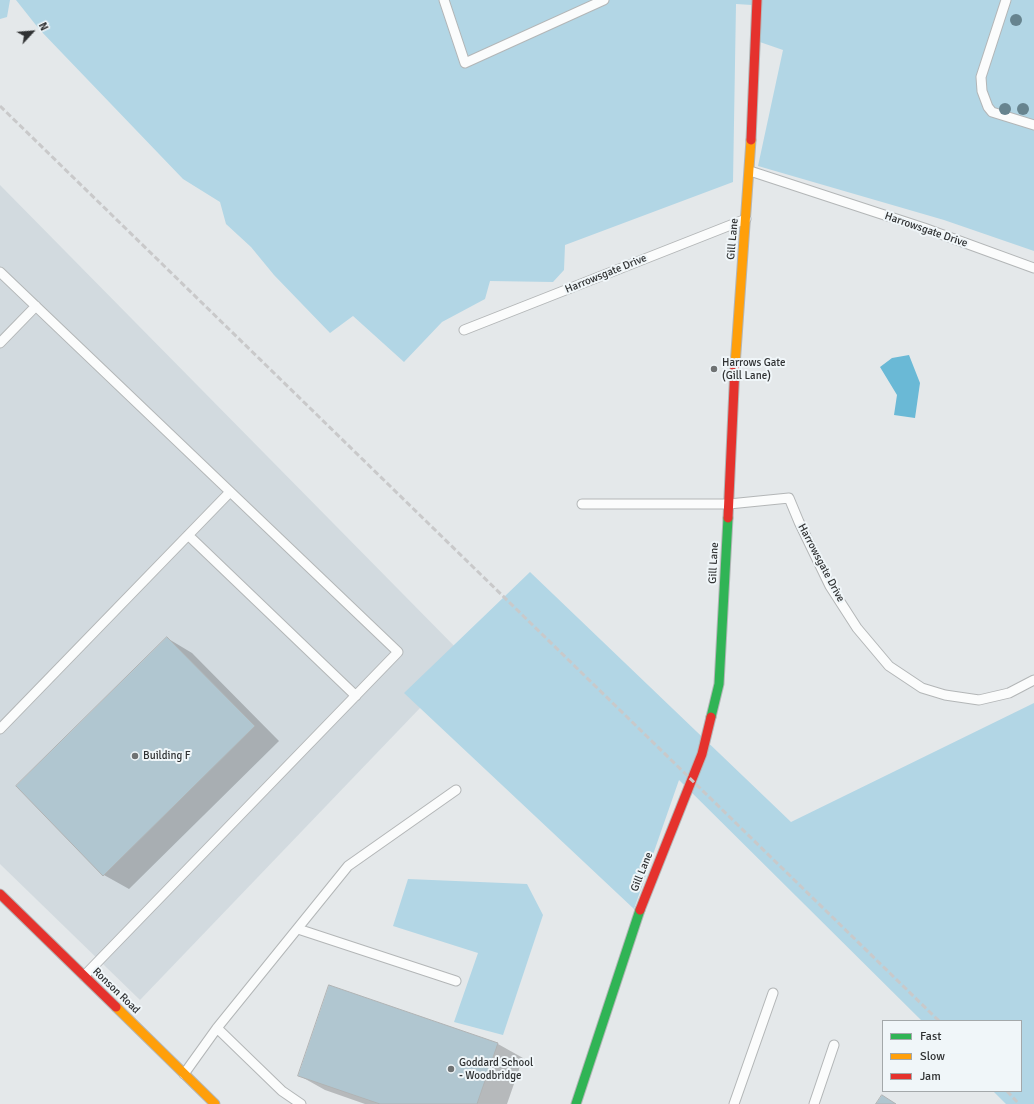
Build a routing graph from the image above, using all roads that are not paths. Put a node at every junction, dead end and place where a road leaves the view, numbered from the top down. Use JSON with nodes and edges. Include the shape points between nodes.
{"nodes":[{"id":1,"x":444,"y":0,"type":"edge"},
{"id":2,"x":604,"y":0,"type":"edge"},
{"id":3,"x":757,"y":0,"type":"edge"},
{"id":4,"x":1006,"y":0,"type":"edge"},
{"id":5,"x":1034,"y":125,"type":"edge"},
{"id":6,"x":750,"y":171,"type":"junction"},
{"id":7,"x":747,"y":218,"type":"junction"},
{"id":8,"x":1034,"y":268,"type":"edge"},
{"id":9,"x":0,"y":272,"type":"edge"},
{"id":10,"x":36,"y":306,"type":"junction"},
{"id":11,"x":464,"y":330,"type":"dead end"},
{"id":12,"x":0,"y":343,"type":"edge"},
{"id":13,"x":230,"y":492,"type":"junction"},
{"id":14,"x":582,"y":504,"type":"dead end"},
{"id":15,"x":729,"y":504,"type":"junction"},
{"id":16,"x":188,"y":535,"type":"junction"},
{"id":17,"x":1034,"y":680,"type":"edge"},
{"id":18,"x":356,"y":696,"type":"junction"},
{"id":19,"x":0,"y":729,"type":"edge"},
{"id":20,"x":456,"y":790,"type":"dead end"},
{"id":21,"x":0,"y":894,"type":"edge"},
{"id":22,"x":298,"y":929,"type":"junction"},
{"id":23,"x":84,"y":976,"type":"junction"},
{"id":24,"x":456,"y":981,"type":"dead end"},
{"id":25,"x":773,"y":993,"type":"dead end"},
{"id":26,"x":217,"y":1028,"type":"junction"},
{"id":27,"x":834,"y":1045,"type":"dead end"},
{"id":28,"x":184,"y":1074,"type":"junction"},
{"id":29,"x":215,"y":1104,"type":"edge"},
{"id":30,"x":301,"y":1104,"type":"edge"},
{"id":31,"x":576,"y":1104,"type":"edge"},
{"id":32,"x":734,"y":1104,"type":"edge"},
{"id":33,"x":814,"y":1104,"type":"edge"}],
"edges":[{"from":1,"to":2,"type":"lane","via":[[465,63]]},
{"from":3,"to":6,"type":"street","name":"Gill Lane"},
{"from":4,"to":5,"type":"lane","via":[[981,76],[982,91],[992,112]]},
{"from":6,"to":7,"type":"street","name":"Gill Lane"},
{"from":6,"to":8,"type":"lane","name":"Harrowsgate Drive","via":[[924,228]]},
{"from":7,"to":11,"type":"lane","name":"Harrowsgate Drive"},
{"from":7,"to":15,"type":"street","name":"Gill Lane","via":[[735,366]]},
{"from":9,"to":10,"type":"lane"},
{"from":10,"to":12,"type":"lane"},
{"from":10,"to":13,"type":"lane"},
{"from":13,"to":16,"type":"lane"},
{"from":13,"to":18,"type":"lane","via":[[398,652]]},
{"from":14,"to":15,"type":"lane","name":"Harrowsgate Drive"},
{"from":15,"to":17,"type":"lane","name":"Harrowsgate Drive","via":[[790,498],[830,586],[857,628],[889,666],[922,688],[945,695],[979,700],[1009,693]]},
{"from":15,"to":31,"type":"street","name":"Gill Lane","via":[[719,684],[702,754],[637,916]]},
{"from":16,"to":18,"type":"lane"},
{"from":16,"to":19,"type":"lane"},
{"from":18,"to":23,"type":"lane"},
{"from":20,"to":22,"type":"lane","via":[[348,866]]},
{"from":21,"to":23,"type":"street","name":"Ronson Road"},
{"from":22,"to":24,"type":"lane"},
{"from":22,"to":26,"type":"lane"},
{"from":23,"to":28,"type":"street","name":"Ronson Road"},
{"from":25,"to":32,"type":"lane"},
{"from":26,"to":28,"type":"lane"},
{"from":26,"to":30,"type":"lane","via":[[282,1091]]},
{"from":27,"to":33,"type":"lane"},
{"from":28,"to":29,"type":"street","name":"Ronson Road"}]}
